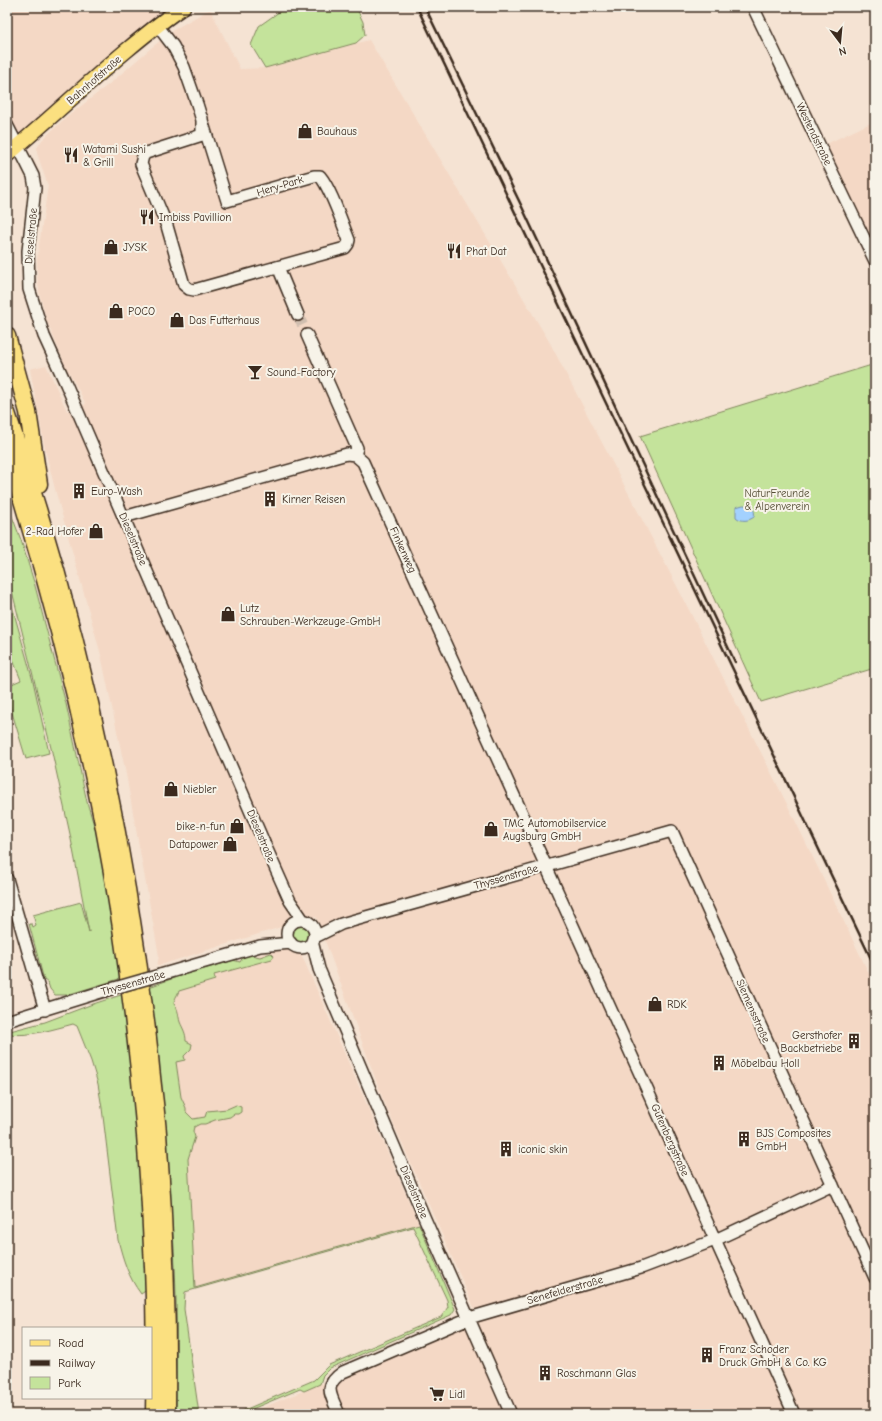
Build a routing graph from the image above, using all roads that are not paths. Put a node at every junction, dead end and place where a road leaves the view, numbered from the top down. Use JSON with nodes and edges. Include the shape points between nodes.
{"nodes":[{"id":1,"x":183,"y":7,"type":"edge"},
{"id":2,"x":753,"y":7,"type":"edge"},
{"id":3,"x":157,"y":25,"type":"junction"},
{"id":4,"x":202,"y":118,"type":"junction"},
{"id":5,"x":7,"y":125,"type":"edge"},
{"id":6,"x":18,"y":146,"type":"junction"},
{"id":7,"x":7,"y":155,"type":"edge"},
{"id":8,"x":875,"y":262,"type":"edge"},
{"id":9,"x":278,"y":267,"type":"junction"},
{"id":10,"x":298,"y":315,"type":"tunnel mouth"},
{"id":11,"x":307,"y":335,"type":"tunnel mouth"},
{"id":12,"x":7,"y":336,"type":"edge"},
{"id":13,"x":7,"y":413,"type":"edge"},
{"id":14,"x":7,"y":452,"type":"edge"},
{"id":15,"x":355,"y":455,"type":"junction"},
{"id":16,"x":7,"y":489,"type":"edge"},
{"id":17,"x":124,"y":517,"type":"junction"},
{"id":18,"x":43,"y":525,"type":"junction"},
{"id":19,"x":39,"y":557,"type":"junction"},
{"id":20,"x":672,"y":831,"type":"joint"},
{"id":21,"x":546,"y":866,"type":"junction"},
{"id":22,"x":7,"y":879,"type":"edge"},
{"id":23,"x":290,"y":901,"type":"junction"},
{"id":24,"x":307,"y":923,"type":"junction"},
{"id":25,"x":341,"y":924,"type":"junction"},
{"id":26,"x":289,"y":928,"type":"junction"},
{"id":27,"x":313,"y":940,"type":"junction"},
{"id":28,"x":295,"y":945,"type":"junction"},
{"id":29,"x":260,"y":946,"type":"junction"},
{"id":30,"x":319,"y":969,"type":"junction"},
{"id":31,"x":44,"y":1010,"type":"junction"},
{"id":32,"x":7,"y":1021,"type":"edge"},
{"id":33,"x":832,"y":1185,"type":"junction"},
{"id":34,"x":715,"y":1240,"type":"junction"},
{"id":35,"x":875,"y":1278,"type":"edge"},
{"id":36,"x":469,"y":1318,"type":"junction"},
{"id":37,"x":154,"y":1414,"type":"edge"},
{"id":38,"x":167,"y":1414,"type":"edge"},
{"id":39,"x":339,"y":1414,"type":"edge"},
{"id":40,"x":511,"y":1414,"type":"edge"},
{"id":41,"x":794,"y":1414,"type":"edge"}],
"edges":[{"from":1,"to":3,"type":"main road","name":"Bahnhofstraße"},
{"from":2,"to":8,"type":"street","name":"Westendstraße"},
{"from":3,"to":4,"type":"street","name":"Hery-Park","via":[[173,46],[184,67]]},
{"from":3,"to":6,"type":"main road","name":"Bahnhofstraße"},
{"from":4,"to":9,"type":"street","name":"Hery-Park","via":[[202,135],[146,153],[141,160],[142,168],[167,226],[184,285],[194,290]]},
{"from":4,"to":9,"type":"street","name":"Hery-Park","via":[[227,202],[314,176],[320,176],[324,180],[349,240],[348,244],[345,248]]},
{"from":5,"to":6,"type":"street","name":"Dieselstraße"},
{"from":6,"to":7,"type":"main road","name":"Bahnhofstraße"},
{"from":6,"to":17,"type":"street","name":"Dieselstraße","via":[[33,176],[28,269],[29,289],[35,313]]},
{"from":9,"to":10,"type":"street"},
{"from":11,"to":15,"type":"street","via":[[357,448]]},
{"from":12,"to":18,"type":"highway","via":[[28,412]]},
{"from":13,"to":18,"type":"highway"},
{"from":14,"to":19,"type":"highway"},
{"from":15,"to":17,"type":"street","via":[[347,454]]},
{"from":15,"to":21,"type":"street","name":"Finkenweg","via":[[366,469]]},
{"from":16,"to":19,"type":"highway"},
{"from":17,"to":23,"type":"street","name":"Dieselstraße"},
{"from":18,"to":38,"type":"highway","via":[[100,743],[137,952],[160,1169],[167,1307]]},
{"from":19,"to":37,"type":"highway","via":[[88,753],[124,950],[140,1076],[148,1179],[153,1267]]},
{"from":20,"to":21,"type":"street","name":"Thyssenstraße"},
{"from":20,"to":33,"type":"street","name":"Siemensstraße"},
{"from":21,"to":25,"type":"street","name":"Thyssenstraße"},
{"from":21,"to":34,"type":"street","name":"Gutenbergstraße"},
{"from":22,"to":31,"type":"street"},
{"from":23,"to":24,"type":"street","name":"Dieselstraße"},
{"from":23,"to":26,"type":"street","name":"Dieselstraße"},
{"from":24,"to":25,"type":"street","name":"Thyssenstraße"},
{"from":24,"to":26,"type":"street","via":[[296,921]]},
{"from":24,"to":27,"type":"street","name":"Dieselstraße","via":[[314,932]]},
{"from":25,"to":27,"type":"street","name":"Thyssenstraße"},
{"from":26,"to":28,"type":"street","name":"Dieselstraße","via":[[287,937]]},
{"from":26,"to":29,"type":"street","name":"Thyssenstraße"},
{"from":27,"to":28,"type":"street","via":[[307,946]]},
{"from":27,"to":30,"type":"street","name":"Dieselstraße"},
{"from":28,"to":29,"type":"street","name":"Thyssenstraße"},
{"from":28,"to":30,"type":"street","name":"Dieselstraße"},
{"from":29,"to":31,"type":"street","name":"Thyssenstraße","bridge":true},
{"from":30,"to":36,"type":"street","name":"Dieselstraße"},
{"from":31,"to":32,"type":"street","name":"Thyssenstraße"},
{"from":33,"to":34,"type":"street","name":"Senefelderstraße"},
{"from":33,"to":35,"type":"street","name":"Siemensstraße"},
{"from":34,"to":36,"type":"street","name":"Senefelderstraße","via":[[641,1268]]},
{"from":34,"to":41,"type":"street","name":"Gutenbergstraße"},
{"from":36,"to":39,"type":"street","name":"Senefelderstraße","via":[[333,1378],[330,1392]]},
{"from":36,"to":40,"type":"street","name":"Dieselstraße"}]}
